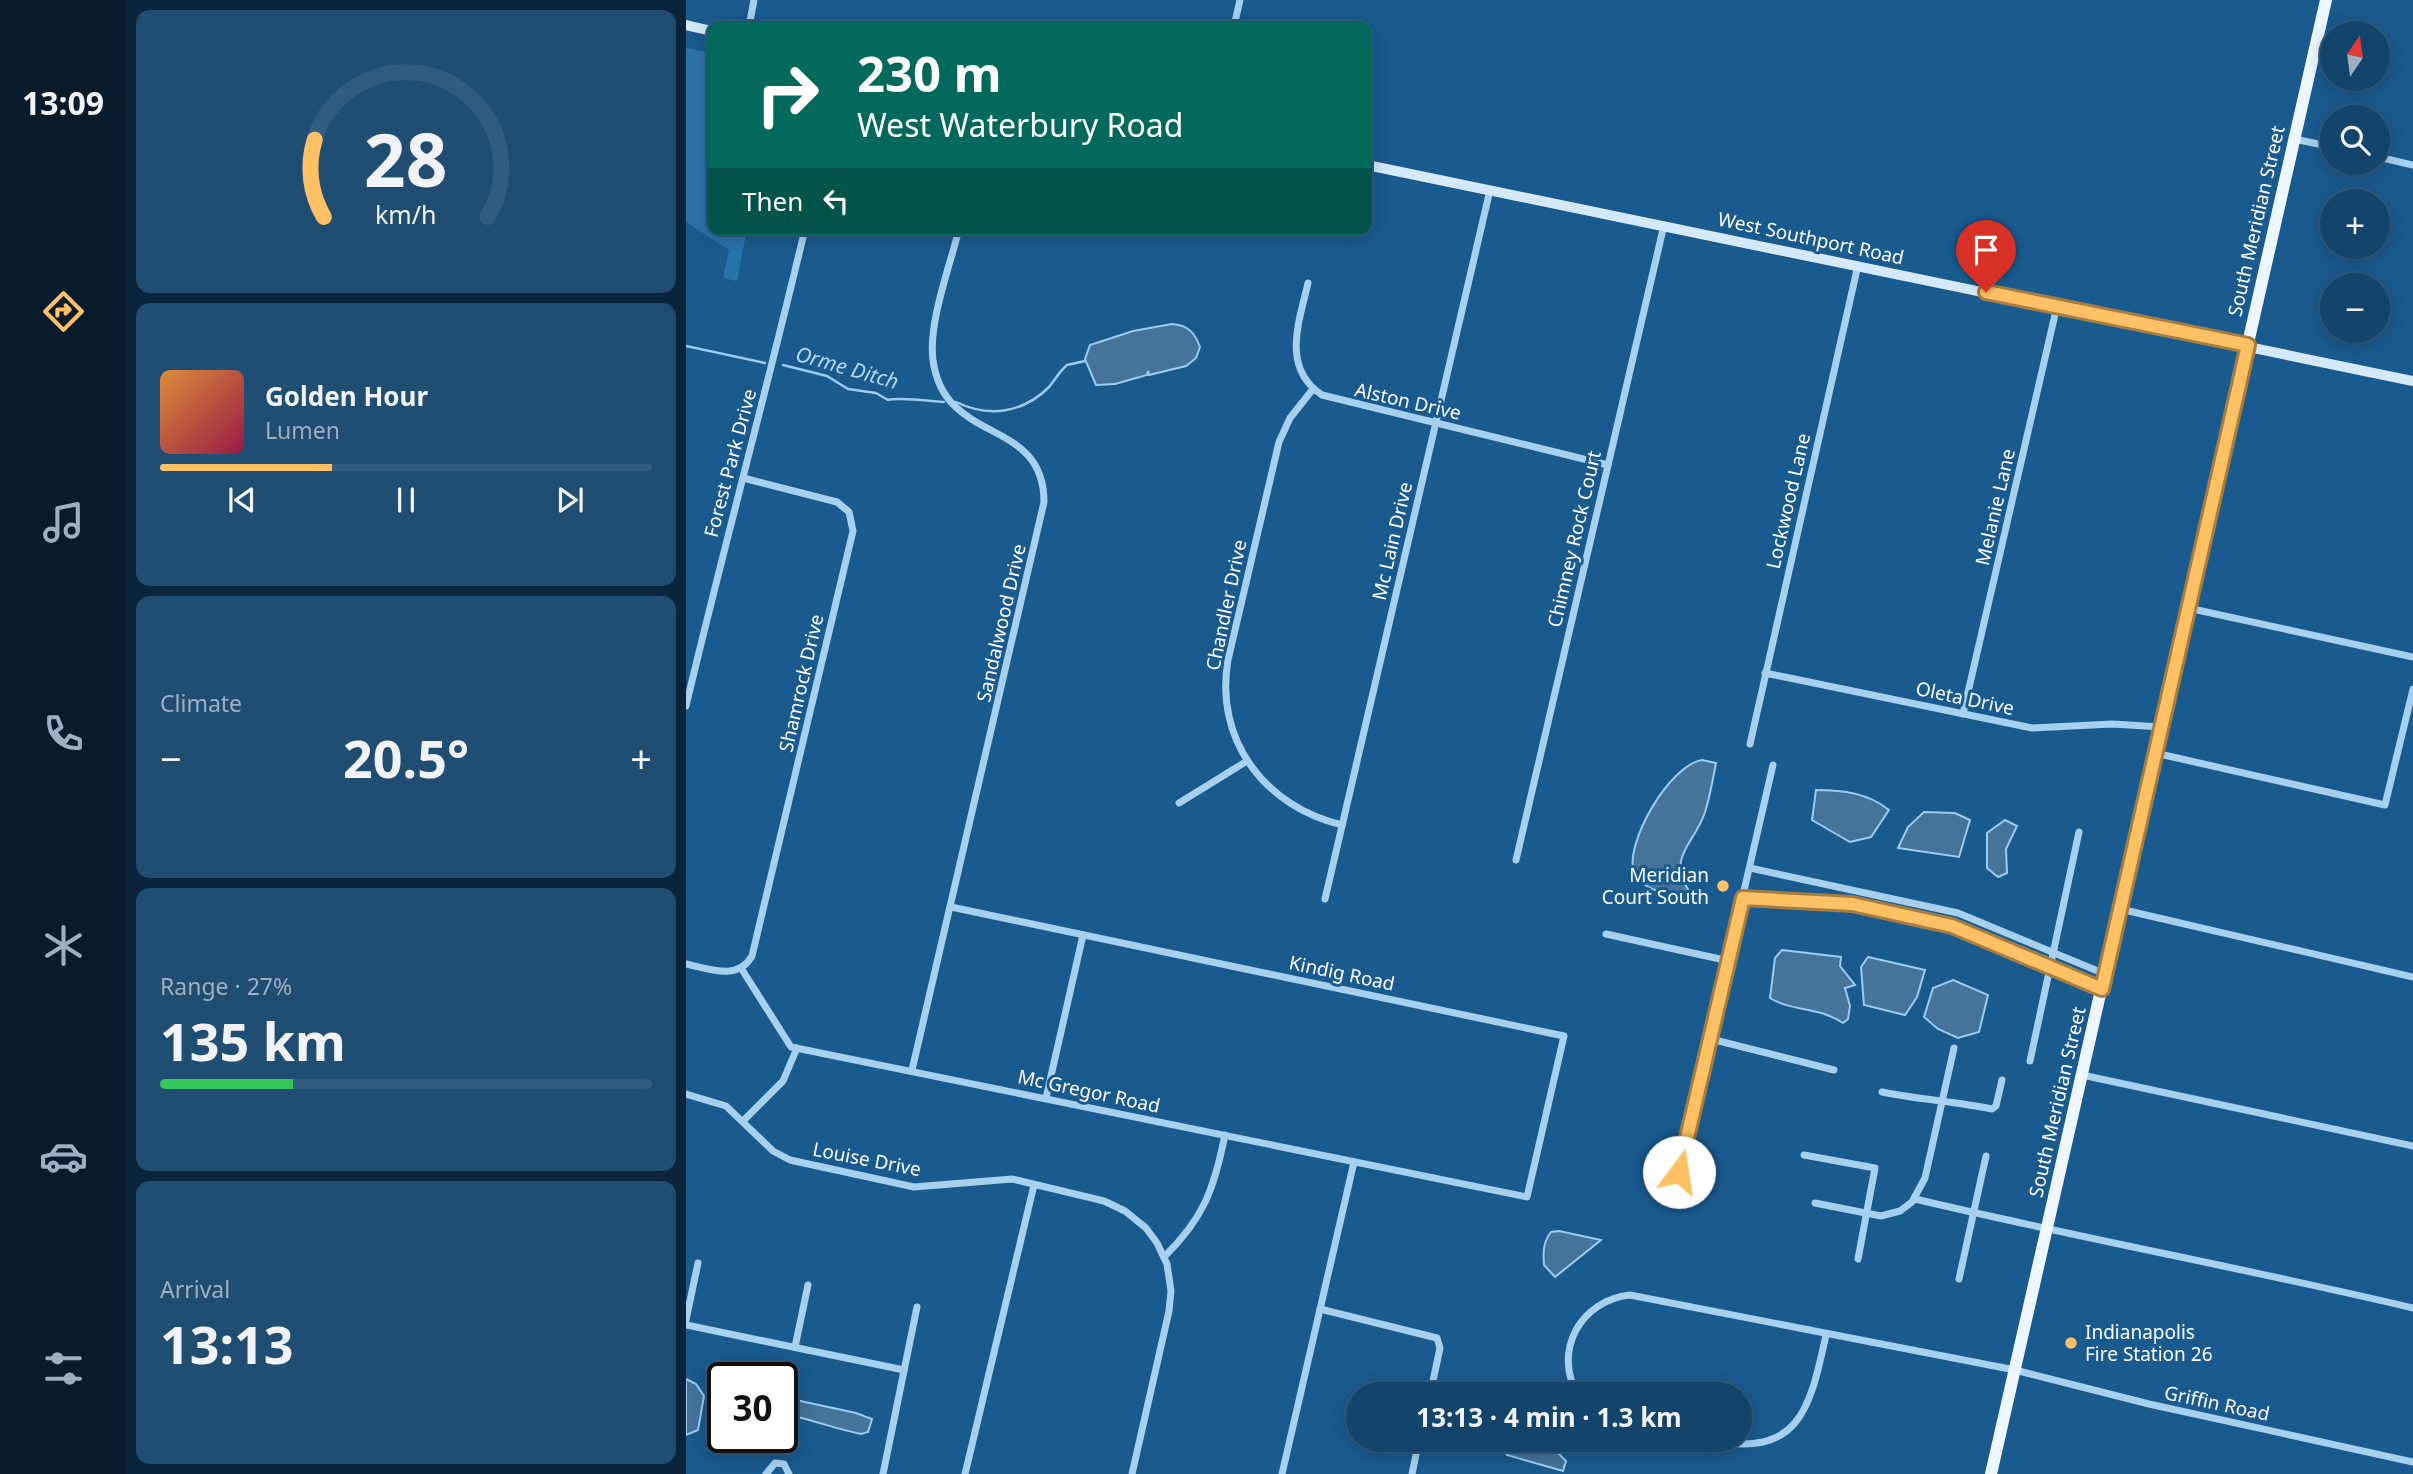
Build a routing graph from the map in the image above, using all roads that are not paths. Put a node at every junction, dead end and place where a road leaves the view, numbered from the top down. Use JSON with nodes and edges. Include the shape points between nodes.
{"nodes":[{"id":1,"x":754,"y":0,"type":"edge"},
{"id":2,"x":1240,"y":0,"type":"edge"},
{"id":3,"x":2326,"y":0,"type":"edge"},
{"id":4,"x":750,"y":21,"type":"edge"},
{"id":5,"x":1235,"y":21,"type":"edge"},
{"id":6,"x":686,"y":26,"type":"edge"},
{"id":7,"x":707,"y":30,"type":"edge"},
{"id":8,"x":2294,"y":139,"type":"junction"},
{"id":9,"x":2320,"y":144,"type":"edge"},
{"id":10,"x":2390,"y":160,"type":"edge"},
{"id":11,"x":2413,"y":165,"type":"edge"},
{"id":12,"x":1372,"y":166,"type":"edge"},
{"id":13,"x":1490,"y":190,"type":"junction"},
{"id":14,"x":1664,"y":225,"type":"junction"},
{"id":15,"x":804,"y":235,"type":"edge"},
{"id":16,"x":957,"y":235,"type":"edge"},
{"id":17,"x":1858,"y":265,"type":"junction"},
{"id":18,"x":1308,"y":283,"type":"dead end"},
{"id":19,"x":2057,"y":306,"type":"junction"},
{"id":20,"x":2248,"y":345,"type":"junction"},
{"id":21,"x":2413,"y":381,"type":"edge"},
{"id":22,"x":1313,"y":388,"type":"junction"},
{"id":23,"x":1436,"y":424,"type":"junction"},
{"id":24,"x":1608,"y":465,"type":"junction"},
{"id":25,"x":743,"y":478,"type":"junction"},
{"id":26,"x":2188,"y":608,"type":"junction"},
{"id":27,"x":2413,"y":657,"type":"edge"},
{"id":28,"x":1765,"y":673,"type":"junction"},
{"id":29,"x":2413,"y":689,"type":"edge"},
{"id":30,"x":686,"y":706,"type":"edge"},
{"id":31,"x":1964,"y":714,"type":"junction"},
{"id":32,"x":2161,"y":727,"type":"junction"},
{"id":33,"x":1749,"y":744,"type":"dead end"},
{"id":34,"x":2155,"y":753,"type":"junction"},
{"id":35,"x":1247,"y":761,"type":"junction"},
{"id":36,"x":1773,"y":765,"type":"dead end"},
{"id":37,"x":1179,"y":803,"type":"dead end"},
{"id":38,"x":1342,"y":825,"type":"junction"},
{"id":39,"x":2079,"y":832,"type":"dead end"},
{"id":40,"x":1516,"y":860,"type":"dead end"},
{"id":41,"x":1750,"y":868,"type":"junction"},
{"id":42,"x":1743,"y":898,"type":"junction"},
{"id":43,"x":1325,"y":900,"type":"dead end"},
{"id":44,"x":951,"y":907,"type":"junction"},
{"id":45,"x":2120,"y":909,"type":"junction"},
{"id":46,"x":1606,"y":934,"type":"dead end"},
{"id":47,"x":1083,"y":935,"type":"junction"},
{"id":48,"x":2054,"y":952,"type":"junction"},
{"id":49,"x":1729,"y":961,"type":"junction"},
{"id":50,"x":686,"y":964,"type":"edge"},
{"id":51,"x":2050,"y":967,"type":"junction"},
{"id":52,"x":741,"y":968,"type":"junction"},
{"id":53,"x":2105,"y":974,"type":"junction"},
{"id":54,"x":2413,"y":977,"type":"edge"},
{"id":55,"x":2102,"y":989,"type":"junction"},
{"id":56,"x":1711,"y":1040,"type":"junction"},
{"id":57,"x":797,"y":1048,"type":"junction"},
{"id":58,"x":1954,"y":1048,"type":"dead end"},
{"id":59,"x":2031,"y":1061,"type":"dead end"},
{"id":60,"x":912,"y":1070,"type":"junction"},
{"id":61,"x":1834,"y":1070,"type":"dead end"},
{"id":62,"x":2082,"y":1075,"type":"junction"},
{"id":63,"x":2002,"y":1080,"type":"dead end"},
{"id":64,"x":1882,"y":1092,"type":"dead end"},
{"id":65,"x":686,"y":1094,"type":"edge"},
{"id":66,"x":1046,"y":1098,"type":"junction"},
{"id":67,"x":1942,"y":1102,"type":"junction"},
{"id":68,"x":743,"y":1121,"type":"junction"},
{"id":69,"x":1226,"y":1135,"type":"junction"},
{"id":70,"x":2413,"y":1146,"type":"edge"},
{"id":71,"x":1804,"y":1155,"type":"dead end"},
{"id":72,"x":1986,"y":1156,"type":"dead end"},
{"id":73,"x":1354,"y":1163,"type":"junction"},
{"id":74,"x":1679,"y":1172,"type":"dead end"},
{"id":75,"x":1034,"y":1185,"type":"junction"},
{"id":76,"x":1527,"y":1197,"type":"joint"},
{"id":77,"x":1915,"y":1199,"type":"junction"},
{"id":78,"x":1815,"y":1203,"type":"dead end"},
{"id":79,"x":1974,"y":1213,"type":"junction"},
{"id":80,"x":1866,"y":1214,"type":"junction"},
{"id":81,"x":2047,"y":1230,"type":"junction"},
{"id":82,"x":1164,"y":1257,"type":"junction"},
{"id":83,"x":1858,"y":1259,"type":"dead end"},
{"id":84,"x":698,"y":1263,"type":"dead end"},
{"id":85,"x":1959,"y":1279,"type":"dead end"},
{"id":86,"x":808,"y":1285,"type":"dead end"},
{"id":87,"x":917,"y":1307,"type":"dead end"},
{"id":88,"x":2413,"y":1308,"type":"edge"},
{"id":89,"x":1320,"y":1309,"type":"junction"},
{"id":90,"x":686,"y":1322,"type":"edge"},
{"id":91,"x":1826,"y":1335,"type":"junction"},
{"id":92,"x":795,"y":1347,"type":"junction"},
{"id":93,"x":904,"y":1370,"type":"junction"},
{"id":94,"x":2015,"y":1370,"type":"junction"},
{"id":95,"x":1433,"y":1382,"type":"edge"},
{"id":96,"x":1573,"y":1382,"type":"edge"},
{"id":97,"x":1752,"y":1444,"type":"edge"},
{"id":98,"x":1417,"y":1452,"type":"edge"},
{"id":99,"x":2413,"y":1462,"type":"edge"},
{"id":100,"x":766,"y":1474,"type":"edge"},
{"id":101,"x":789,"y":1474,"type":"edge"},
{"id":102,"x":883,"y":1474,"type":"edge"},
{"id":103,"x":965,"y":1474,"type":"edge"},
{"id":104,"x":1132,"y":1474,"type":"edge"},
{"id":105,"x":1282,"y":1474,"type":"edge"},
{"id":106,"x":1412,"y":1474,"type":"edge"},
{"id":107,"x":1991,"y":1474,"type":"edge"}],
"edges":[{"from":1,"to":4,"type":"street"},
{"from":2,"to":5,"type":"street"},
{"from":3,"to":8,"type":"main road","name":"South Meridian Street"},
{"from":6,"to":7,"type":"main road"},
{"from":8,"to":9,"type":"street"},
{"from":8,"to":20,"type":"main road","name":"South Meridian Street"},
{"from":10,"to":11,"type":"street"},
{"from":12,"to":13,"type":"main road","name":"West Southport Road"},
{"from":13,"to":14,"type":"main road","name":"West Southport Road"},
{"from":13,"to":23,"type":"street","name":"Mc Lain Drive"},
{"from":14,"to":17,"type":"main road","name":"West Southport Road"},
{"from":14,"to":24,"type":"street","name":"Chimney Rock Court"},
{"from":15,"to":25,"type":"street","name":"Forest Park Drive"},
{"from":16,"to":44,"type":"street","name":"Sandalwood Drive","via":[[934,337],[938,381],[965,417],[1006,436],[1030,455],[1044,498]]},
{"from":17,"to":19,"type":"main road","name":"West Southport Road"},
{"from":17,"to":28,"type":"street","name":"Lockwood Lane"},
{"from":18,"to":22,"type":"street","via":[[1295,351],[1299,370]]},
{"from":19,"to":20,"type":"main road","name":"West Southport Road"},
{"from":19,"to":31,"type":"street","name":"Melanie Lane"},
{"from":20,"to":21,"type":"main road","name":"West Southport Road"},
{"from":20,"to":26,"type":"main road","name":"South Meridian Street"},
{"from":22,"to":23,"type":"street","name":"Alston Drive","via":[[1332,399]]},
{"from":22,"to":35,"type":"street","name":"Chandler Drive","via":[[1279,442],[1228,664],[1228,716]]},
{"from":23,"to":24,"type":"street","name":"Alston Drive"},
{"from":23,"to":38,"type":"street","name":"Mc Lain Drive"},
{"from":24,"to":40,"type":"street","name":"Chimney Rock Court"},
{"from":25,"to":30,"type":"street","name":"Forest Park Drive"},
{"from":25,"to":52,"type":"street","name":"Shamrock Drive","via":[[837,502],[849,512],[853,531],[752,956]]},
{"from":26,"to":27,"type":"street"},
{"from":26,"to":32,"type":"main road","name":"South Meridian Street"},
{"from":28,"to":31,"type":"street","name":"Oleta Drive"},
{"from":28,"to":33,"type":"street","name":"Lockwood Lane"},
{"from":29,"to":34,"type":"street","via":[[2385,805]]},
{"from":31,"to":32,"type":"street","name":"Oleta Drive","via":[[2044,729],[2112,723]]},
{"from":32,"to":34,"type":"main road","name":"South Meridian Street"},
{"from":34,"to":45,"type":"main road","name":"South Meridian Street"},
{"from":35,"to":37,"type":"street"},
{"from":35,"to":38,"type":"street","name":"Chandler Drive","via":[[1279,798],[1301,812]]},
{"from":36,"to":41,"type":"street"},
{"from":38,"to":43,"type":"street","name":"Mc Lain Drive"},
{"from":39,"to":48,"type":"street"},
{"from":41,"to":42,"type":"street"},
{"from":41,"to":48,"type":"street","via":[[1958,913]]},
{"from":42,"to":49,"type":"street"},
{"from":42,"to":51,"type":"street","via":[[1852,904],[1952,926]]},
{"from":44,"to":47,"type":"street","name":"Kindig Road"},
{"from":44,"to":60,"type":"street","name":"Sandalwood Drive"},
{"from":45,"to":53,"type":"main road","name":"South Meridian Street"},
{"from":45,"to":54,"type":"street"},
{"from":46,"to":49,"type":"street"},
{"from":47,"to":66,"type":"street"},
{"from":47,"to":76,"type":"street","name":"Kindig Road","via":[[1564,1036]]},
{"from":48,"to":51,"type":"street"},
{"from":48,"to":53,"type":"street"},
{"from":49,"to":56,"type":"street"},
{"from":50,"to":52,"type":"street","via":[[724,972]]},
{"from":51,"to":55,"type":"street"},
{"from":51,"to":59,"type":"street"},
{"from":52,"to":57,"type":"street","via":[[790,1045]]},
{"from":53,"to":55,"type":"main road","name":"South Meridian Street"},
{"from":55,"to":62,"type":"main road","name":"South Meridian Street"},
{"from":56,"to":61,"type":"street"},
{"from":56,"to":74,"type":"street"},
{"from":57,"to":60,"type":"street","name":"Mc Gregor Road"},
{"from":57,"to":68,"type":"street","via":[[783,1081]]},
{"from":58,"to":67,"type":"street"},
{"from":60,"to":66,"type":"street","name":"Mc Gregor Road"},
{"from":62,"to":70,"type":"street"},
{"from":62,"to":81,"type":"main road","name":"South Meridian Street"},
{"from":63,"to":67,"type":"street","via":[[1995,1108]]},
{"from":64,"to":67,"type":"street"},
{"from":65,"to":68,"type":"street","name":"Louise Drive","via":[[726,1106]]},
{"from":66,"to":69,"type":"street","name":"Mc Gregor Road"},
{"from":67,"to":77,"type":"street","via":[[1925,1178]]},
{"from":68,"to":75,"type":"street","name":"Louise Drive","via":[[773,1151],[799,1162],[914,1186],[998,1178]]},
{"from":69,"to":73,"type":"street","name":"Mc Gregor Road"},
{"from":69,"to":82,"type":"street","via":[[1208,1201],[1188,1234]]},
{"from":71,"to":80,"type":"street","via":[[1875,1168]]},
{"from":72,"to":79,"type":"street"},
{"from":73,"to":76,"type":"street","name":"Mc Gregor Road"},
{"from":73,"to":89,"type":"street"},
{"from":75,"to":82,"type":"street","name":"Louise Drive","via":[[1104,1201],[1125,1211],[1146,1228]]},
{"from":75,"to":103,"type":"street"},
{"from":77,"to":79,"type":"street"},
{"from":77,"to":80,"type":"street","via":[[1892,1214]]},
{"from":78,"to":80,"type":"street"},
{"from":79,"to":81,"type":"street"},
{"from":79,"to":85,"type":"street"},
{"from":80,"to":83,"type":"street"},
{"from":81,"to":88,"type":"street","via":[[2258,1271]]},
{"from":81,"to":94,"type":"main road","name":"South Meridian Street"},
{"from":82,"to":104,"type":"street","via":[[1171,1291],[1169,1311]]},
{"from":84,"to":90,"type":"street"},
{"from":86,"to":92,"type":"street"},
{"from":87,"to":93,"type":"street"},
{"from":89,"to":95,"type":"street","via":[[1437,1338],[1440,1348]]},
{"from":89,"to":105,"type":"street"},
{"from":90,"to":92,"type":"street"},
{"from":91,"to":94,"type":"street","name":"Griffin Road"},
{"from":91,"to":96,"type":"street","name":"Griffin Road","via":[[1630,1295],[1597,1306],[1579,1324],[1569,1348]]},
{"from":91,"to":97,"type":"street","via":[[1812,1395],[1799,1418],[1779,1435]]},
{"from":92,"to":93,"type":"street"},
{"from":93,"to":102,"type":"street"},
{"from":94,"to":99,"type":"street","name":"Griffin Road"},
{"from":94,"to":107,"type":"main road","name":"South Meridian Street"},
{"from":98,"to":106,"type":"street"},
{"from":100,"to":101,"type":"street","via":[[775,1463],[784,1464]]}]}
